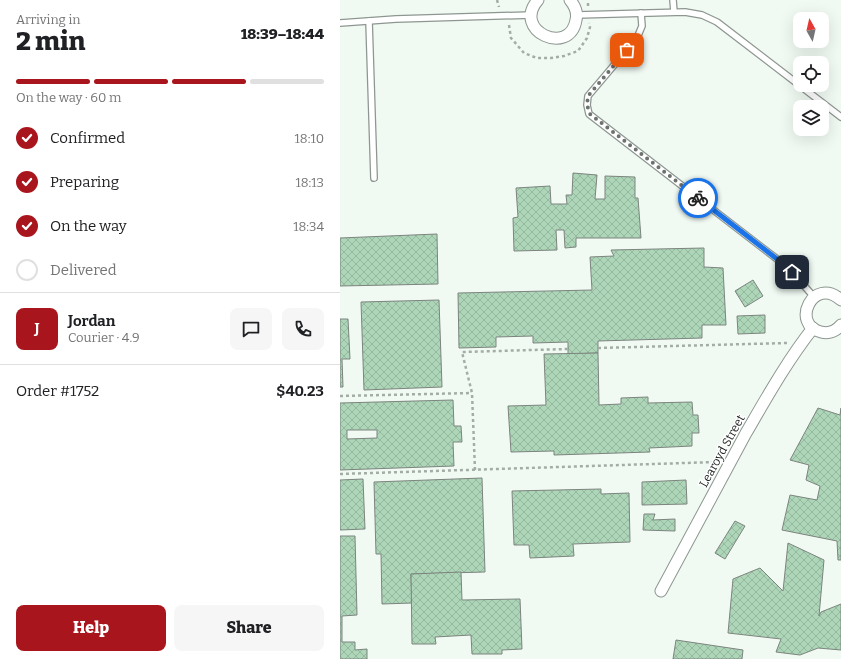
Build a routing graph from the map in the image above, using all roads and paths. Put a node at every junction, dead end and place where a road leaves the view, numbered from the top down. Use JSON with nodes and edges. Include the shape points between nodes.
{"nodes":[{"id":1,"x":538,"y":0,"type":"edge"},
{"id":2,"x":570,"y":0,"type":"edge"},
{"id":3,"x":673,"y":0,"type":"edge"},
{"id":4,"x":674,"y":12,"type":"junction"},
{"id":5,"x":641,"y":13,"type":"junction"},
{"id":6,"x":577,"y":14,"type":"junction"},
{"id":7,"x":531,"y":15,"type":"junction"},
{"id":8,"x":369,"y":21,"type":"junction"},
{"id":9,"x":340,"y":23,"type":"edge"},
{"id":10,"x":841,"y":117,"type":"edge"},
{"id":11,"x":374,"y":178,"type":"dead end"},
{"id":12,"x":839,"y":296,"type":"edge"},
{"id":13,"x":814,"y":297,"type":"junction"},
{"id":14,"x":841,"y":325,"type":"edge"},
{"id":15,"x":813,"y":328,"type":"junction"},
{"id":16,"x":788,"y":343,"type":"dead end"},
{"id":17,"x":598,"y":348,"type":"dead end"},
{"id":18,"x":568,"y":349,"type":"dead end"},
{"id":19,"x":472,"y":393,"type":"junction"},
{"id":20,"x":340,"y":396,"type":"edge"},
{"id":21,"x":723,"y":462,"type":"dead end"},
{"id":22,"x":475,"y":470,"type":"junction"},
{"id":23,"x":340,"y":474,"type":"edge"},
{"id":24,"x":661,"y":591,"type":"dead end"}],
"edges":[{"from":1,"to":7,"type":"street"},
{"from":2,"to":6,"type":"street"},
{"from":3,"to":4,"type":"lane"},
{"from":4,"to":5,"type":"lane"},
{"from":4,"to":10,"type":"lane","via":[[702,15],[717,22]]},
{"from":5,"to":6,"type":"lane"},
{"from":5,"to":13,"type":"lane","via":[[642,26],[637,38],[588,96],[590,114],[777,259]]},
{"from":6,"to":7,"type":"street","via":[[576,22],[568,34],[554,38],[541,34],[532,22]]},
{"from":7,"to":8,"type":"lane"},
{"from":8,"to":9,"type":"lane"},
{"from":8,"to":11,"type":"lane"},
{"from":12,"to":13,"type":"street","via":[[825,293]]},
{"from":13,"to":15,"type":"street","via":[[806,312]]},
{"from":14,"to":15,"type":"street","via":[[829,332]]},
{"from":15,"to":24,"type":"street","name":"Learoyd Street","via":[[788,360],[765,399]]},
{"from":16,"to":17,"type":"path"},
{"from":18,"to":19,"type":"path","via":[[462,352]]},
{"from":19,"to":20,"type":"path"},
{"from":19,"to":22,"type":"path"},
{"from":21,"to":22,"type":"path"},
{"from":22,"to":23,"type":"path"}]}
